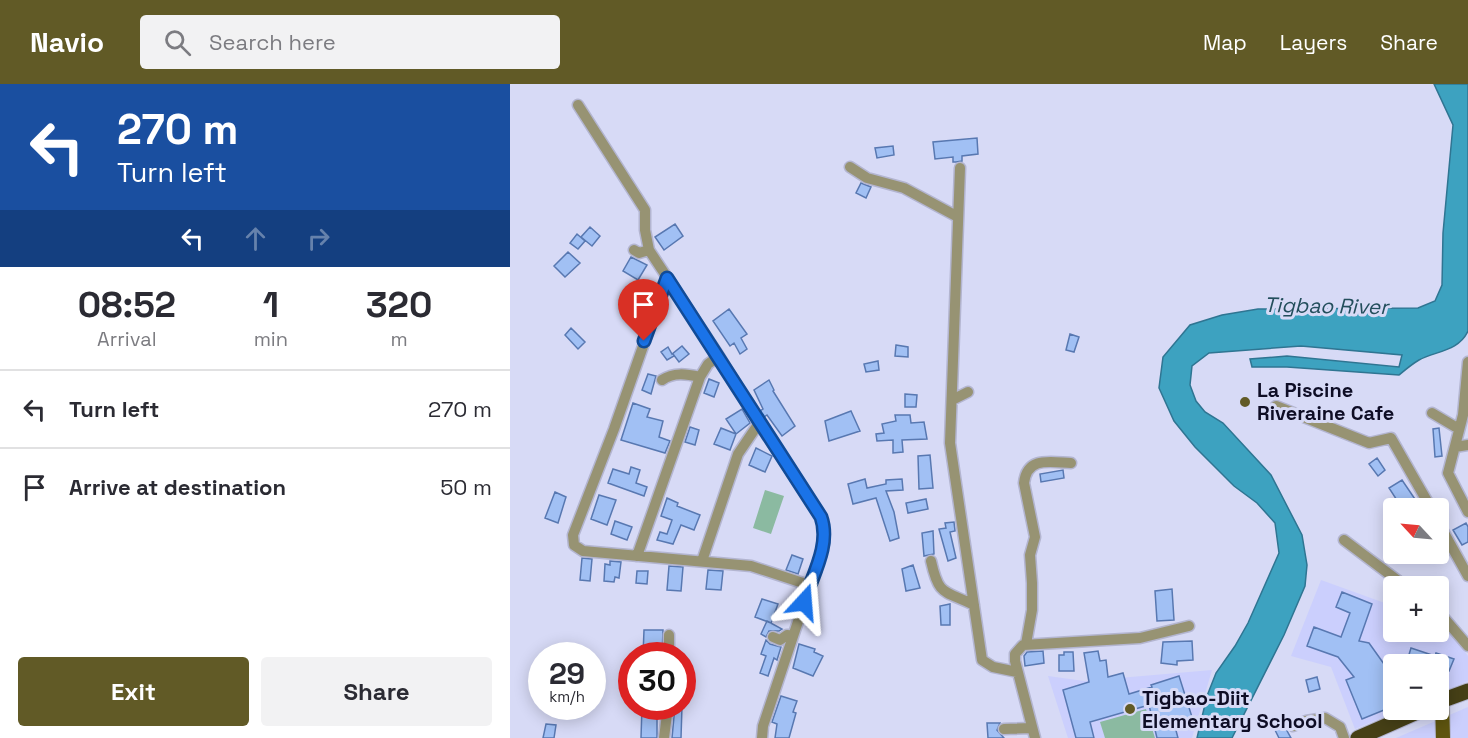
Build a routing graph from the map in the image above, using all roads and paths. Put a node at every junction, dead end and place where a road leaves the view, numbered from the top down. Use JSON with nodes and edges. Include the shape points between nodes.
{"nodes":[{"id":1,"x":578,"y":105,"type":"dead end"},
{"id":2,"x":850,"y":167,"type":"dead end"},
{"id":3,"x":960,"y":168,"type":"dead end"},
{"id":4,"x":958,"y":217,"type":"junction"},
{"id":5,"x":634,"y":250,"type":"dead end"},
{"id":6,"x":649,"y":250,"type":"junction"},
{"id":7,"x":667,"y":278,"type":"junction"},
{"id":8,"x":719,"y":357,"type":"junction"},
{"id":9,"x":1468,"y":362,"type":"edge"},
{"id":10,"x":700,"y":377,"type":"junction"},
{"id":11,"x":662,"y":380,"type":"dead end"},
{"id":12,"x":1467,"y":381,"type":"edge"},
{"id":13,"x":968,"y":392,"type":"dead end"},
{"id":14,"x":952,"y":400,"type":"junction"},
{"id":15,"x":1276,"y":406,"type":"dead end"},
{"id":16,"x":1432,"y":412,"type":"dead end"},
{"id":17,"x":1466,"y":416,"type":"edge"},
{"id":18,"x":759,"y":423,"type":"junction"},
{"id":19,"x":1459,"y":429,"type":"junction"},
{"id":20,"x":1468,"y":445,"type":"edge"},
{"id":21,"x":1455,"y":447,"type":"junction"},
{"id":22,"x":1071,"y":463,"type":"dead end"},
{"id":23,"x":1462,"y":487,"type":"edge"},
{"id":24,"x":1425,"y":498,"type":"edge"},
{"id":25,"x":1468,"y":512,"type":"edge"},
{"id":26,"x":1344,"y":540,"type":"dead end"},
{"id":27,"x":1449,"y":542,"type":"edge"},
{"id":28,"x":637,"y":556,"type":"junction"},
{"id":29,"x":702,"y":561,"type":"junction"},
{"id":30,"x":931,"y":561,"type":"dead end"},
{"id":31,"x":1393,"y":576,"type":"edge"},
{"id":32,"x":1468,"y":576,"type":"edge"},
{"id":33,"x":809,"y":585,"type":"junction"},
{"id":34,"x":974,"y":604,"type":"junction"},
{"id":35,"x":1449,"y":624,"type":"edge"},
{"id":36,"x":1190,"y":626,"type":"dead end"},
{"id":37,"x":669,"y":635,"type":"dead end"},
{"id":38,"x":793,"y":636,"type":"junction"},
{"id":39,"x":773,"y":637,"type":"dead end"},
{"id":40,"x":669,"y":642,"type":"edge"},
{"id":41,"x":1026,"y":644,"type":"junction"},
{"id":42,"x":1468,"y":646,"type":"edge"},
{"id":43,"x":1017,"y":672,"type":"junction"},
{"id":44,"x":1468,"y":690,"type":"edge"},
{"id":45,"x":1449,"y":695,"type":"edge"},
{"id":46,"x":666,"y":720,"type":"edge"},
{"id":47,"x":1399,"y":720,"type":"edge"},
{"id":48,"x":1442,"y":720,"type":"edge"},
{"id":49,"x":1293,"y":726,"type":"dead end"},
{"id":50,"x":1004,"y":729,"type":"dead end"},
{"id":51,"x":1033,"y":733,"type":"edge"},
{"id":52,"x":664,"y":738,"type":"edge"},
{"id":53,"x":762,"y":738,"type":"edge"},
{"id":54,"x":1344,"y":738,"type":"edge"},
{"id":55,"x":1358,"y":738,"type":"edge"},
{"id":56,"x":1443,"y":738,"type":"edge"}],
"edges":[{"from":1,"to":6,"type":"street","via":[[645,210]]},
{"from":2,"to":4,"type":"street","via":[[867,178],[904,188]]},
{"from":3,"to":4,"type":"street"},
{"from":4,"to":14,"type":"street"},
{"from":5,"to":6,"type":"street"},
{"from":6,"to":7,"type":"street"},
{"from":7,"to":8,"type":"street"},
{"from":7,"to":28,"type":"street","via":[[573,541],[583,551]]},
{"from":8,"to":10,"type":"street","via":[[708,364]]},
{"from":8,"to":18,"type":"street"},
{"from":9,"to":12,"type":"street"},
{"from":10,"to":11,"type":"street","via":[[670,375]]},
{"from":10,"to":28,"type":"street"},
{"from":12,"to":17,"type":"street"},
{"from":13,"to":14,"type":"street"},
{"from":14,"to":34,"type":"street","via":[[950,443]]},
{"from":15,"to":24,"type":"street","via":[[1369,442],[1391,438]]},
{"from":16,"to":19,"type":"street"},
{"from":17,"to":19,"type":"street"},
{"from":18,"to":29,"type":"street","via":[[738,454]]},
{"from":18,"to":33,"type":"street","via":[[824,526],[824,544]]},
{"from":19,"to":21,"type":"street"},
{"from":20,"to":21,"type":"street"},
{"from":21,"to":23,"type":"street","via":[[1448,473]]},
{"from":22,"to":41,"type":"street","via":[[1036,464],[1025,475],[1035,537],[1030,555],[1032,610]]},
{"from":23,"to":25,"type":"street"},
{"from":26,"to":31,"type":"street"},
{"from":27,"to":32,"type":"street"},
{"from":28,"to":29,"type":"street"},
{"from":29,"to":33,"type":"street","via":[[751,566]]},
{"from":30,"to":34,"type":"street","via":[[940,589]]},
{"from":33,"to":38,"type":"street"},
{"from":34,"to":43,"type":"street","via":[[983,662]]},
{"from":35,"to":42,"type":"street"},
{"from":36,"to":41,"type":"street","via":[[1140,638]]},
{"from":37,"to":40,"type":"street"},
{"from":38,"to":39,"type":"street","via":[[780,640]]},
{"from":38,"to":53,"type":"street"},
{"from":41,"to":43,"type":"street","via":[[1015,654]]},
{"from":43,"to":51,"type":"street"},
{"from":44,"to":45,"type":"highway"},
{"from":46,"to":52,"type":"street"},
{"from":47,"to":55,"type":"highway"},
{"from":48,"to":56,"type":"main road"},
{"from":49,"to":54,"type":"street","via":[[1325,718],[1340,727]]},
{"from":50,"to":51,"type":"street"}]}
